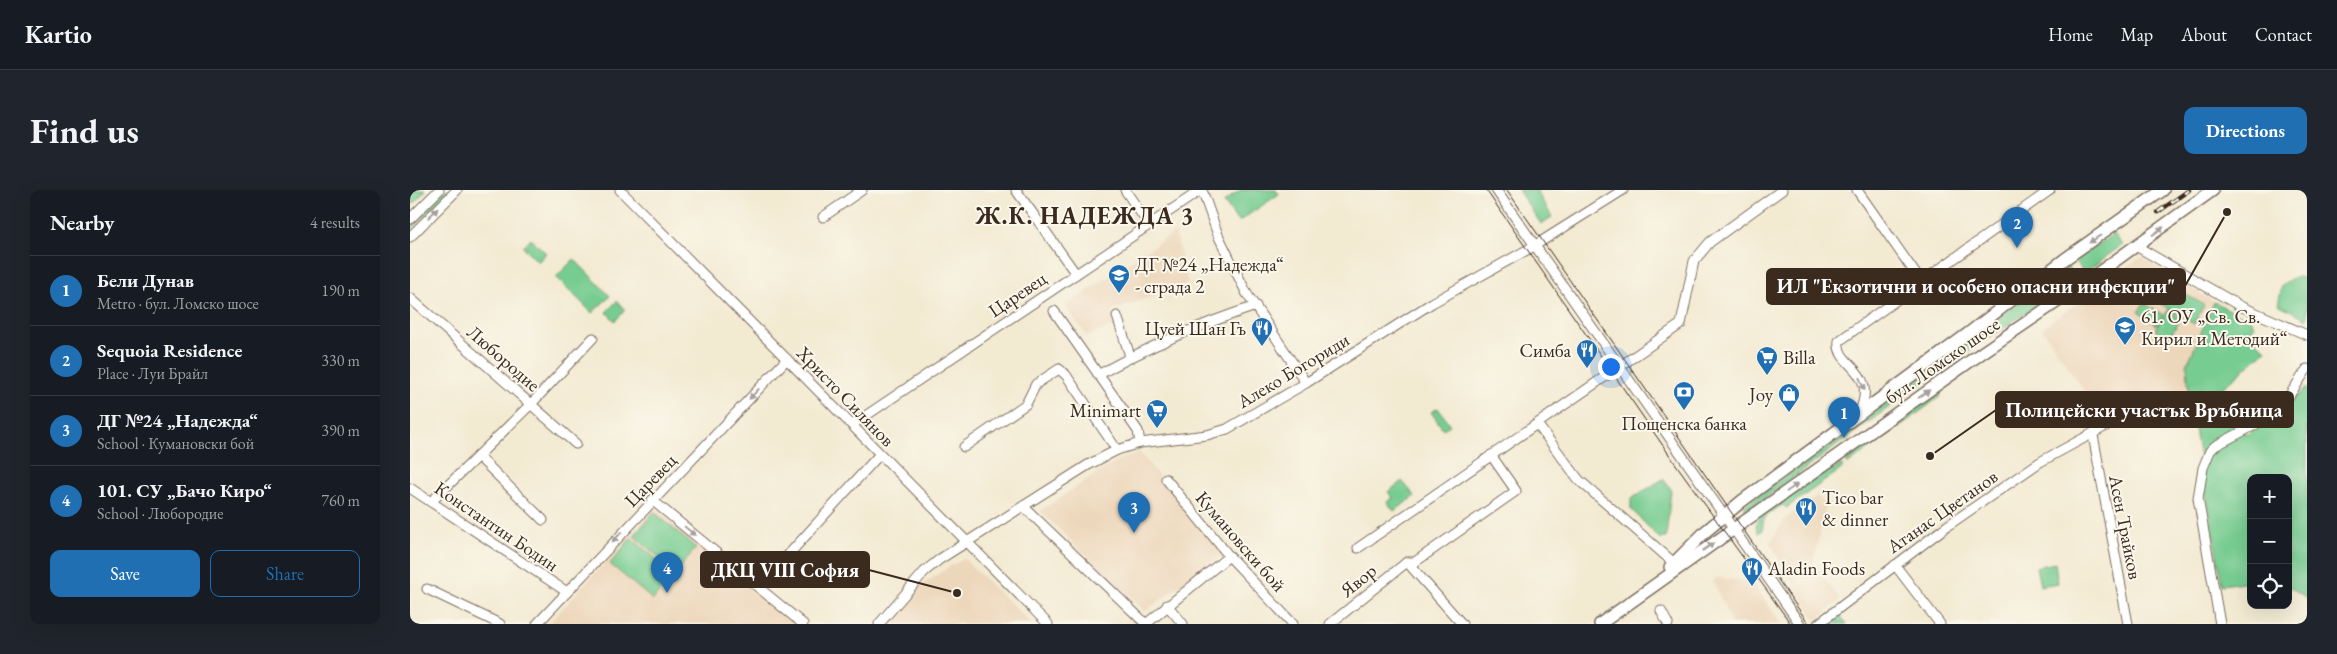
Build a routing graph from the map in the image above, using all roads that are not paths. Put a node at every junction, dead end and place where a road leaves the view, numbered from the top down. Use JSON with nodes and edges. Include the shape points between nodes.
{"nodes":[{"id":1,"x":439,"y":190,"type":"edge"},
{"id":2,"x":457,"y":190,"type":"edge"},
{"id":3,"x":620,"y":190,"type":"edge"},
{"id":4,"x":862,"y":190,"type":"edge"},
{"id":5,"x":1016,"y":190,"type":"edge"},
{"id":6,"x":1124,"y":190,"type":"edge"},
{"id":7,"x":1201,"y":190,"type":"edge"},
{"id":8,"x":1496,"y":190,"type":"edge"},
{"id":9,"x":1623,"y":190,"type":"edge"},
{"id":10,"x":1782,"y":190,"type":"edge"},
{"id":11,"x":1857,"y":190,"type":"edge"},
{"id":12,"x":2050,"y":190,"type":"edge"},
{"id":13,"x":2163,"y":190,"type":"edge"},
{"id":14,"x":2213,"y":190,"type":"edge"},
{"id":15,"x":824,"y":217,"type":"dead end"},
{"id":16,"x":410,"y":219,"type":"edge"},
{"id":17,"x":1149,"y":225,"type":"junction"},
{"id":18,"x":410,"y":237,"type":"edge"},
{"id":19,"x":1534,"y":246,"type":"junction"},
{"id":20,"x":2136,"y":246,"type":"junction"},
{"id":21,"x":1076,"y":274,"type":"junction"},
{"id":22,"x":1922,"y":283,"type":"junction"},
{"id":23,"x":410,"y":298,"type":"edge"},
{"id":24,"x":1256,"y":306,"type":"junction"},
{"id":25,"x":1054,"y":311,"type":"dead end"},
{"id":26,"x":1117,"y":316,"type":"dead end"},
{"id":27,"x":2307,"y":335,"type":"edge"},
{"id":28,"x":593,"y":338,"type":"dead end"},
{"id":29,"x":1130,"y":356,"type":"junction"},
{"id":30,"x":787,"y":359,"type":"junction"},
{"id":31,"x":1619,"y":368,"type":"junction"},
{"id":32,"x":2307,"y":369,"type":"edge"},
{"id":33,"x":1098,"y":375,"type":"junction"},
{"id":34,"x":1306,"y":383,"type":"junction"},
{"id":35,"x":532,"y":403,"type":"junction"},
{"id":36,"x":2130,"y":413,"type":"dead end"},
{"id":37,"x":1857,"y":416,"type":"junction"},
{"id":38,"x":1537,"y":424,"type":"junction"},
{"id":39,"x":852,"y":425,"type":"junction"},
{"id":40,"x":2092,"y":435,"type":"junction"},
{"id":41,"x":1140,"y":443,"type":"junction"},
{"id":42,"x":576,"y":444,"type":"dead end"},
{"id":43,"x":964,"y":447,"type":"dead end"},
{"id":44,"x":1117,"y":450,"type":"junction"},
{"id":45,"x":880,"y":454,"type":"junction"},
{"id":46,"x":1491,"y":455,"type":"junction"},
{"id":47,"x":478,"y":456,"type":"junction"},
{"id":48,"x":1166,"y":479,"type":"dead end"},
{"id":49,"x":410,"y":488,"type":"edge"},
{"id":50,"x":652,"y":500,"type":"junction"},
{"id":51,"x":431,"y":502,"type":"junction"},
{"id":52,"x":1023,"y":506,"type":"junction"},
{"id":53,"x":1723,"y":516,"type":"junction"},
{"id":54,"x":543,"y":520,"type":"dead end"},
{"id":55,"x":1733,"y":530,"type":"junction"},
{"id":56,"x":966,"y":542,"type":"junction"},
{"id":57,"x":1358,"y":548,"type":"dead end"},
{"id":58,"x":1229,"y":556,"type":"junction"},
{"id":59,"x":1407,"y":562,"type":"junction"},
{"id":60,"x":1674,"y":563,"type":"junction"},
{"id":61,"x":1895,"y":565,"type":"junction"},
{"id":62,"x":759,"y":588,"type":"junction"},
{"id":63,"x":427,"y":589,"type":"dead end"},
{"id":64,"x":567,"y":592,"type":"junction"},
{"id":65,"x":1642,"y":593,"type":"junction"},
{"id":66,"x":1167,"y":605,"type":"junction"},
{"id":67,"x":1662,"y":611,"type":"dead end"},
{"id":68,"x":500,"y":624,"type":"edge"},
{"id":69,"x":537,"y":624,"type":"edge"},
{"id":70,"x":803,"y":624,"type":"edge"},
{"id":71,"x":879,"y":624,"type":"edge"},
{"id":72,"x":1048,"y":624,"type":"edge"},
{"id":73,"x":1146,"y":624,"type":"edge"},
{"id":74,"x":1183,"y":624,"type":"edge"},
{"id":75,"x":1293,"y":624,"type":"edge"},
{"id":76,"x":1330,"y":624,"type":"edge"},
{"id":77,"x":1462,"y":624,"type":"edge"},
{"id":78,"x":1600,"y":624,"type":"edge"},
{"id":79,"x":1668,"y":624,"type":"edge"},
{"id":80,"x":1800,"y":624,"type":"edge"},
{"id":81,"x":1818,"y":624,"type":"edge"},
{"id":82,"x":1940,"y":624,"type":"edge"},
{"id":83,"x":2128,"y":624,"type":"edge"},
{"id":84,"x":2220,"y":624,"type":"edge"}],
"edges":[{"from":1,"to":16,"type":"street"},
{"from":18,"to":2,"type":"street","one_way":true},
{"from":3,"to":30,"type":"street","name":"Христо Силянов"},
{"from":4,"to":15,"type":"street"},
{"from":5,"to":21,"type":"street"},
{"from":6,"to":17,"type":"street"},
{"from":7,"to":17,"type":"street","name":"Царевец"},
{"from":7,"to":24,"type":"street","via":[[1246,294]]},
{"from":8,"to":19,"type":"street"},
{"from":9,"to":19,"type":"street","name":"Алеко Богориди"},
{"from":10,"to":31,"type":"street","via":[[1710,242],[1694,262],[1681,324]]},
{"from":11,"to":22,"type":"street"},
{"from":12,"to":22,"type":"street"},
{"from":13,"to":37,"type":"main road","name":"бул. Ломско шосе","one_way":true,"via":[[2065,259]]},
{"from":20,"to":14,"type":"main road","name":"бул. Ломско шосе","one_way":true},
{"from":17,"to":21,"type":"street","name":"Царевец"},
{"from":19,"to":31,"type":"street"},
{"from":19,"to":34,"type":"street","name":"Алеко Богориди","via":[[1432,303]]},
{"from":20,"to":27,"type":"street","via":[[2240,306]]},
{"from":55,"to":20,"type":"main road","name":"бул. Ломско шосе","one_way":true},
{"from":21,"to":39,"type":"street","name":"Царевец"},
{"from":22,"to":37,"type":"street","one_way":true,"via":[[1839,341],[1844,355],[1865,387],[1863,404]]},
{"from":23,"to":35,"type":"street","name":"Любородие"},
{"from":24,"to":29,"type":"street","via":[[1200,324]]},
{"from":24,"to":34,"type":"street"},
{"from":25,"to":33,"type":"street"},
{"from":26,"to":29,"type":"street"},
{"from":28,"to":35,"type":"street"},
{"from":29,"to":33,"type":"street"},
{"from":30,"to":39,"type":"street","name":"Христо Силянов"},
{"from":30,"to":50,"type":"street","name":"Царевец","one_way":true},
{"from":31,"to":38,"type":"street"},
{"from":31,"to":53,"type":"street"},
{"from":32,"to":84,"type":"street","via":[[2287,399],[2255,425],[2215,446],[2203,468],[2198,498]]},
{"from":33,"to":41,"type":"street","via":[[1138,431]]},
{"from":34,"to":41,"type":"street","name":"Алеко Богориди","via":[[1217,433]]},
{"from":35,"to":42,"type":"street","name":"Любородие"},
{"from":35,"to":47,"type":"street"},
{"from":36,"to":40,"type":"street","name":"Атанас Цветанов"},
{"from":37,"to":53,"type":"main road","name":"бул. Ломско шосе"},
{"from":38,"to":46,"type":"street"},
{"from":38,"to":60,"type":"street","via":[[1579,480]]},
{"from":39,"to":45,"type":"street","name":"Христо Силянов"},
{"from":40,"to":61,"type":"street","name":"Атанас Цветанов","via":[[2040,462]]},
{"from":40,"to":83,"type":"street","name":"Асен Трайков"},
{"from":41,"to":44,"type":"street","name":"Алеко Богориди"},
{"from":43,"to":44,"type":"street","via":[[1026,404],[1036,384],[1059,370],[1066,375]]},
{"from":44,"to":52,"type":"street","name":"Алеко Богориди"},
{"from":45,"to":56,"type":"street","name":"Христо Силянов"},
{"from":45,"to":62,"type":"street"},
{"from":46,"to":57,"type":"street"},
{"from":46,"to":59,"type":"street","name":"Явор","via":[[1516,491],[1415,562]]},
{"from":47,"to":51,"type":"street"},
{"from":47,"to":54,"type":"street"},
{"from":48,"to":58,"type":"street","name":"Кумановски бой"},
{"from":49,"to":51,"type":"street","name":"Константин Бодин"},
{"from":50,"to":62,"type":"street","one_way":true},
{"from":50,"to":64,"type":"street","name":"Царевец","one_way":true},
{"from":51,"to":64,"type":"street","name":"Константин Бодин"},
{"from":52,"to":56,"type":"street","name":"Алеко Богориди"},
{"from":52,"to":73,"type":"street"},
{"from":53,"to":55,"type":"street"},
{"from":53,"to":60,"type":"main road","name":"бул. Ломско шосе"},
{"from":65,"to":55,"type":"main road","name":"бул. Ломско шосе","one_way":true},
{"from":55,"to":80,"type":"street"},
{"from":56,"to":71,"type":"street","name":"Алеко Богориди","via":[[925,571]]},
{"from":56,"to":72,"type":"street","name":"Христо Силянов"},
{"from":58,"to":66,"type":"street"},
{"from":58,"to":75,"type":"street","name":"Кумановски бой"},
{"from":59,"to":76,"type":"street","name":"Явор"},
{"from":59,"to":77,"type":"street"},
{"from":60,"to":65,"type":"main road","name":"бул. Ломско шосе"},
{"from":61,"to":81,"type":"street","name":"Атанас Цветанов"},
{"from":61,"to":82,"type":"street"},
{"from":62,"to":70,"type":"street"},
{"from":63,"to":68,"type":"street"},
{"from":64,"to":69,"type":"street","name":"Царевец"},
{"from":65,"to":78,"type":"main road","name":"бул. Ломско шосе"},
{"from":66,"to":73,"type":"street"},
{"from":66,"to":74,"type":"street"},
{"from":67,"to":79,"type":"street"}]}
